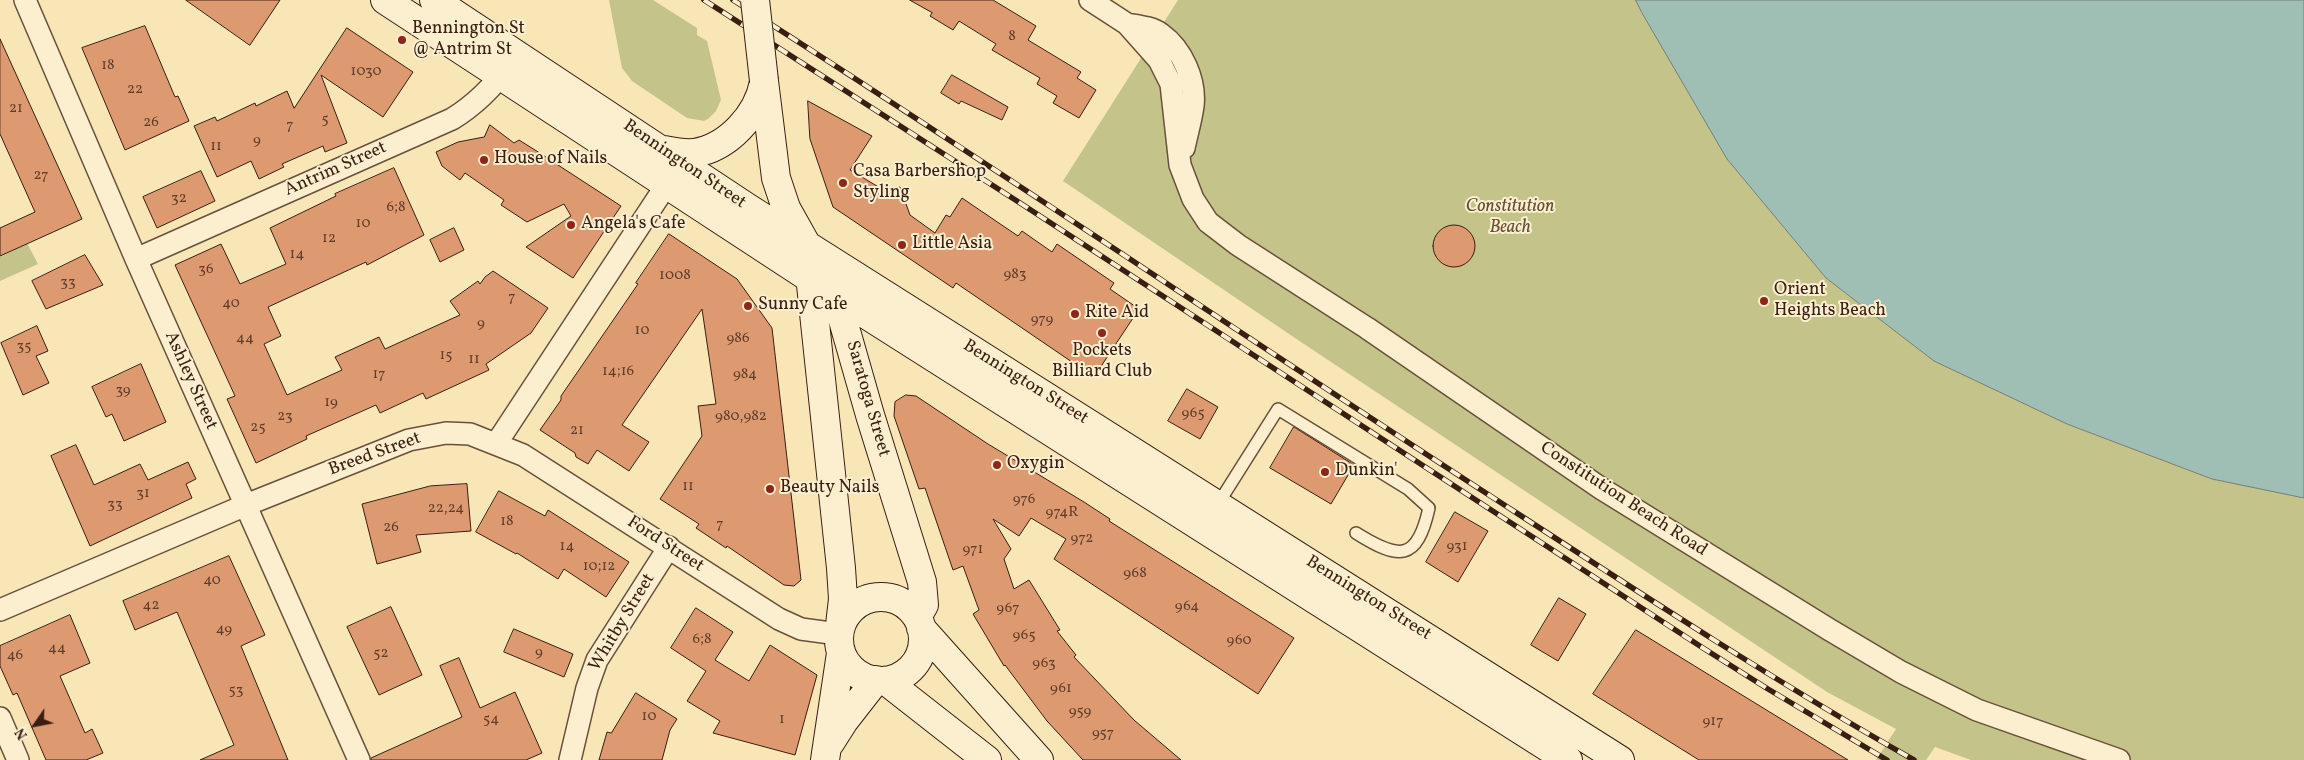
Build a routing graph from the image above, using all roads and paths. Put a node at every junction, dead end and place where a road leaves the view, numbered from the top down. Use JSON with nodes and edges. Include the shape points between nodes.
{"nodes":[{"id":1,"x":25,"y":0,"type":"edge"},
{"id":2,"x":386,"y":0,"type":"edge"},
{"id":3,"x":434,"y":0,"type":"edge"},
{"id":4,"x":754,"y":0,"type":"edge"},
{"id":5,"x":1090,"y":0,"type":"edge"},
{"id":6,"x":517,"y":54,"type":"junction"},
{"id":7,"x":501,"y":76,"type":"junction"},
{"id":8,"x":764,"y":81,"type":"junction"},
{"id":9,"x":664,"y":150,"type":"junction"},
{"id":10,"x":667,"y":184,"type":"junction"},
{"id":11,"x":806,"y":244,"type":"junction"},
{"id":12,"x":136,"y":259,"type":"junction"},
{"id":13,"x":810,"y":279,"type":"junction"},
{"id":14,"x":837,"y":296,"type":"junction"},
{"id":15,"x":496,"y":444,"type":"junction"},
{"id":16,"x":1218,"y":504,"type":"junction"},
{"id":17,"x":246,"y":505,"type":"junction"},
{"id":18,"x":1356,"y":533,"type":"dead end"},
{"id":19,"x":669,"y":547,"type":"junction"},
{"id":20,"x":1320,"y":586,"type":"junction"},
{"id":21,"x":0,"y":610,"type":"edge"},
{"id":22,"x":919,"y":622,"type":"junction"},
{"id":23,"x":1427,"y":636,"type":"junction"},
{"id":24,"x":840,"y":638,"type":"junction"},
{"id":25,"x":1412,"y":661,"type":"junction"},
{"id":26,"x":881,"y":681,"type":"junction"},
{"id":27,"x":1512,"y":690,"type":"junction"},
{"id":28,"x":1496,"y":714,"type":"junction"},
{"id":29,"x":0,"y":718,"type":"edge"},
{"id":30,"x":827,"y":753,"type":"edge"},
{"id":31,"x":18,"y":760,"type":"edge"},
{"id":32,"x":359,"y":760,"type":"edge"},
{"id":33,"x":570,"y":760,"type":"edge"},
{"id":34,"x":987,"y":760,"type":"edge"},
{"id":35,"x":1040,"y":760,"type":"edge"},
{"id":36,"x":1568,"y":760,"type":"edge"},
{"id":37,"x":1620,"y":760,"type":"edge"},
{"id":38,"x":2119,"y":760,"type":"edge"}],
"edges":[{"from":1,"to":12,"type":"street","name":"Ashley Street"},
{"from":2,"to":7,"type":"main road","name":"Bennington Street"},
{"from":3,"to":6,"type":"main road","name":"Bennington Street"},
{"from":4,"to":8,"type":"main road","name":"Saratoga Street","bridge":true},
{"from":5,"to":38,"type":"street","name":"Constitution Beach Road","via":[[1127,24],[1159,60],[1171,84],[1180,165],[1193,199],[1208,222],[1238,245],[1367,328],[1602,489],[1901,672],[1977,710]]},
{"from":6,"to":7,"type":"street","name":"Antrim Street"},
{"from":6,"to":9,"type":"main road","name":"Bennington Street"},
{"from":7,"to":10,"type":"main road","name":"Bennington Street"},
{"from":7,"to":12,"type":"street","name":"Antrim Street","via":[[475,103],[452,119]]},
{"from":8,"to":9,"type":"main road","via":[[752,113],[721,142],[695,153]]},
{"from":8,"to":11,"type":"main road","name":"Saratoga Street","via":[[778,186]]},
{"from":9,"to":11,"type":"main road","name":"Bennington Street"},
{"from":10,"to":13,"type":"main road","name":"Bennington Street"},
{"from":10,"to":15,"type":"street"},
{"from":11,"to":13,"type":"main road","name":"Saratoga Street"},
{"from":11,"to":14,"type":"main road","name":"Saratoga Street"},
{"from":11,"to":16,"type":"main road","name":"Bennington Street"},
{"from":12,"to":17,"type":"street","name":"Ashley Street"},
{"from":13,"to":14,"type":"main road","name":"Bennington Street"},
{"from":13,"to":24,"type":"main road","name":"Saratoga Street","via":[[842,577]]},
{"from":14,"to":20,"type":"main road","name":"Bennington Street"},
{"from":14,"to":22,"type":"main road","name":"Saratoga Street","via":[[922,582],[924,605]]},
{"from":15,"to":17,"type":"street","name":"Breed Street","via":[[470,434],[409,440]]},
{"from":15,"to":19,"type":"street","name":"Ford Street","via":[[541,465]]},
{"from":16,"to":18,"type":"lane","via":[[1278,408],[1408,489],[1429,508],[1420,540],[1411,550],[1397,552],[1378,547]]},
{"from":16,"to":20,"type":"main road","name":"Bennington Street"},
{"from":17,"to":21,"type":"street","name":"Breed Street"},
{"from":17,"to":32,"type":"street","name":"Ashley Street"},
{"from":19,"to":24,"type":"street","name":"Ford Street","via":[[789,624]]},
{"from":19,"to":33,"type":"street","name":"Whitby Street","via":[[597,660]]},
{"from":20,"to":23,"type":"main road","name":"Bennington Street"},
{"from":20,"to":25,"type":"main road","name":"Bennington Street"},
{"from":22,"to":24,"type":"main road","via":[[904,603],[876,596],[851,609]]},
{"from":22,"to":26,"type":"main road","via":[[923,645],[916,662],[903,675]]},
{"from":22,"to":35,"type":"main road"},
{"from":23,"to":25,"type":"main road"},
{"from":23,"to":27,"type":"main road","name":"Bennington Street"},
{"from":24,"to":26,"type":"main road","via":[[851,669],[867,679]]},
{"from":24,"to":30,"type":"main road","name":"Saratoga Street"},
{"from":25,"to":28,"type":"main road","name":"Bennington Street"},
{"from":26,"to":30,"type":"main road","via":[[838,729]]},
{"from":26,"to":34,"type":"main road"},
{"from":27,"to":28,"type":"main road"},
{"from":27,"to":37,"type":"main road","name":"Bennington Street"},
{"from":28,"to":36,"type":"main road","name":"Bennington Street"},
{"from":29,"to":31,"type":"street"}]}
